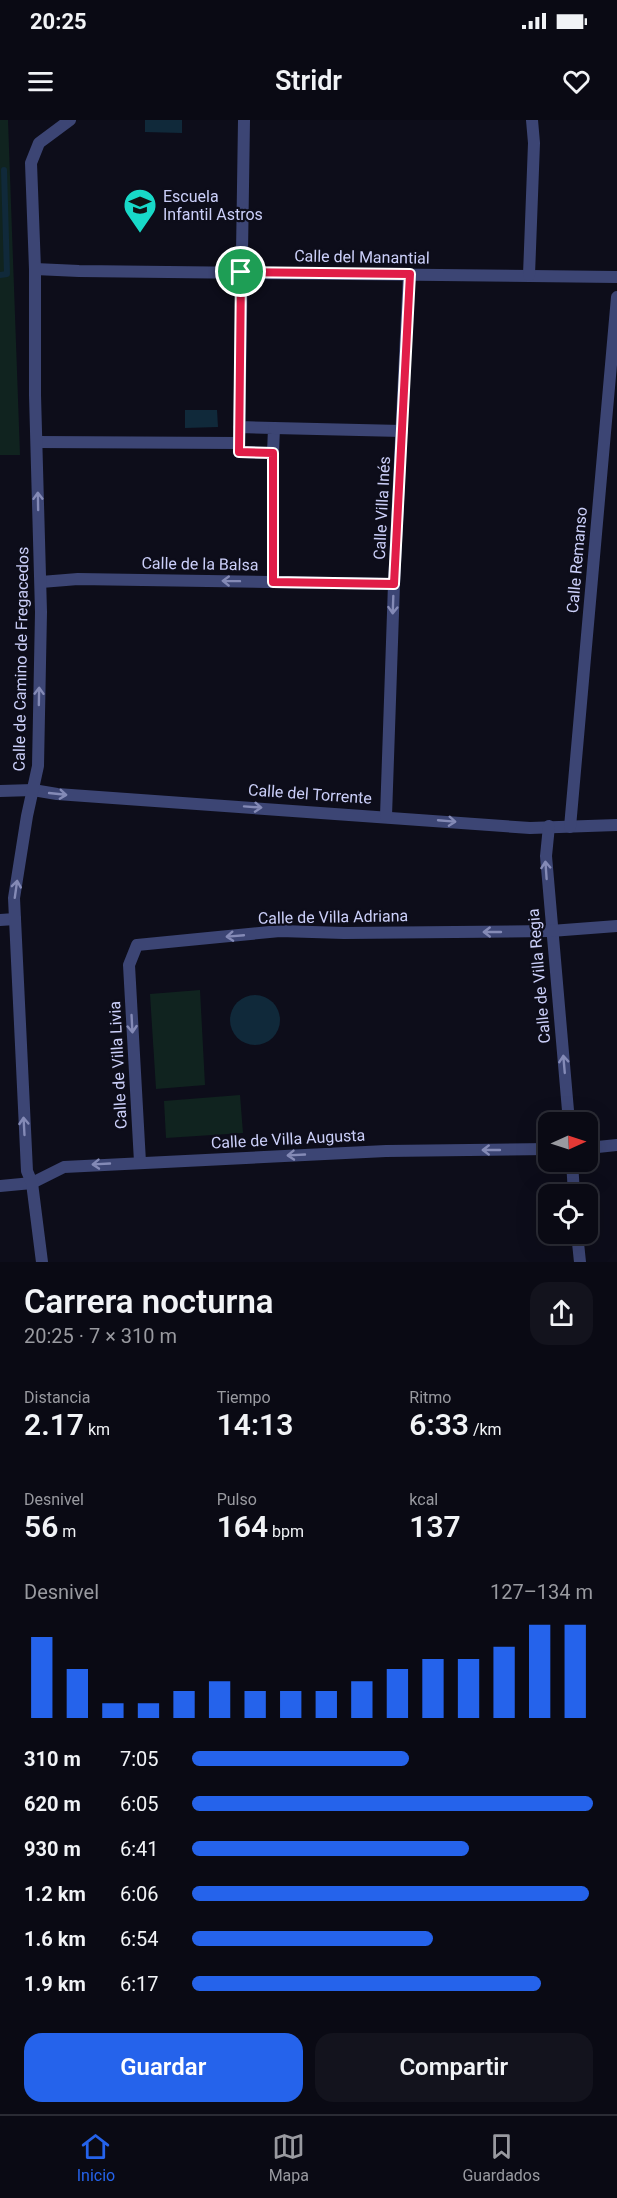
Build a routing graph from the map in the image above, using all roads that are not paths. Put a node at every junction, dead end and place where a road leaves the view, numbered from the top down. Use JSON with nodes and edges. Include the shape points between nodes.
{"nodes":[{"id":1,"x":70,"y":120,"type":"edge"},
{"id":2,"x":244,"y":120,"type":"edge"},
{"id":3,"x":532,"y":120,"type":"edge"},
{"id":4,"x":35,"y":269,"type":"junction"},
{"id":5,"x":241,"y":272,"type":"junction"},
{"id":6,"x":410,"y":274,"type":"junction"},
{"id":7,"x":529,"y":275,"type":"junction"},
{"id":8,"x":617,"y":277,"type":"edge"},
{"id":9,"x":617,"y":297,"type":"edge"},
{"id":10,"x":239,"y":427,"type":"junction"},
{"id":11,"x":274,"y":428,"type":"junction"},
{"id":12,"x":402,"y":431,"type":"junction"},
{"id":13,"x":37,"y":442,"type":"junction"},
{"id":14,"x":239,"y":443,"type":"junction"},
{"id":15,"x":273,"y":453,"type":"junction"},
{"id":16,"x":40,"y":582,"type":"junction"},
{"id":17,"x":273,"y":582,"type":"junction"},
{"id":18,"x":394,"y":584,"type":"junction"},
{"id":19,"x":33,"y":790,"type":"junction"},
{"id":20,"x":0,"y":791,"type":"edge"},
{"id":21,"x":386,"y":816,"type":"junction"},
{"id":22,"x":617,"y":825,"type":"edge"},
{"id":23,"x":549,"y":826,"type":"junction"},
{"id":24,"x":570,"y":827,"type":"junction"},
{"id":25,"x":15,"y":919,"type":"junction"},
{"id":26,"x":0,"y":920,"type":"edge"},
{"id":27,"x":617,"y":926,"type":"edge"},
{"id":28,"x":551,"y":932,"type":"junction"},
{"id":29,"x":129,"y":966,"type":"joint"},
{"id":30,"x":568,"y":1112,"type":"edge"},
{"id":31,"x":617,"y":1145,"type":"edge"},
{"id":32,"x":598,"y":1147,"type":"edge"},
{"id":33,"x":538,"y":1149,"type":"edge"},
{"id":34,"x":140,"y":1162,"type":"junction"},
{"id":35,"x":32,"y":1183,"type":"junction"},
{"id":36,"x":0,"y":1186,"type":"edge"},
{"id":37,"x":578,"y":1244,"type":"edge"},
{"id":38,"x":42,"y":1262,"type":"edge"},
{"id":39,"x":580,"y":1262,"type":"edge"}],
"edges":[{"from":1,"to":4,"type":"street","name":"Calle de Camino de Fregacedos","via":[[39,144],[31,163]]},
{"from":2,"to":5,"type":"street"},
{"from":3,"to":7,"type":"street"},
{"from":4,"to":5,"type":"street","name":"Calle del Manantial"},
{"from":4,"to":13,"type":"street","name":"Calle de Camino de Fregacedos"},
{"from":5,"to":6,"type":"street","name":"Calle del Manantial"},
{"from":5,"to":10,"type":"street"},
{"from":6,"to":7,"type":"street","name":"Calle del Manantial"},
{"from":6,"to":12,"type":"street","name":"Calle Villa Inés"},
{"from":7,"to":8,"type":"street","name":"Calle del Manantial"},
{"from":9,"to":24,"type":"street","name":"Calle Remanso"},
{"from":10,"to":11,"type":"street"},
{"from":10,"to":14,"type":"street"},
{"from":11,"to":12,"type":"street"},
{"from":11,"to":15,"type":"street"},
{"from":12,"to":18,"type":"street","name":"Calle Villa Inés"},
{"from":13,"to":14,"type":"street"},
{"from":16,"to":13,"type":"street","name":"Calle de Camino de Fregacedos","one_way":true},
{"from":14,"to":15,"type":"street","via":[[239,452]]},
{"from":15,"to":17,"type":"street"},
{"from":17,"to":16,"type":"street","name":"Calle de la Balsa","one_way":true},
{"from":19,"to":16,"type":"street","name":"Calle de Camino de Fregacedos","one_way":true,"via":[[38,766]]},
{"from":17,"to":18,"type":"street","name":"Calle de la Balsa"},
{"from":18,"to":21,"type":"street","name":"Calle Villa Inés","one_way":true},
{"from":19,"to":20,"type":"street","name":"Calle del Torrente"},
{"from":19,"to":21,"type":"street","name":"Calle del Torrente","one_way":true},
{"from":25,"to":19,"type":"street","name":"Calle de Camino de Fregacedos","one_way":true,"via":[[14,898]]},
{"from":21,"to":23,"type":"street","name":"Calle del Torrente","one_way":true,"via":[[530,828]]},
{"from":22,"to":24,"type":"street","name":"Calle del Torrente"},
{"from":23,"to":24,"type":"street","name":"Calle del Torrente"},
{"from":28,"to":23,"type":"street","name":"Calle de Villa Regia","one_way":true,"via":[[546,856]]},
{"from":25,"to":26,"type":"street"},
{"from":35,"to":25,"type":"street","name":"Calle de Camino de Fregacedos","one_way":true,"via":[[27,1171]]},
{"from":27,"to":28,"type":"street"},
{"from":28,"to":29,"type":"street","name":"Calle de Villa Adriana","one_way":true,"via":[[280,931],[137,945]]},
{"from":30,"to":28,"type":"street","name":"Calle de Villa Regia","one_way":true},
{"from":29,"to":34,"type":"street","name":"Calle de Villa Livia","one_way":true},
{"from":31,"to":32,"type":"street"},
{"from":33,"to":34,"type":"street","name":"Calle de Villa Augusta","one_way":true,"via":[[386,1151]]},
{"from":34,"to":35,"type":"street","name":"Calle de Villa Augusta","one_way":true,"via":[[64,1167]]},
{"from":35,"to":36,"type":"street"},
{"from":35,"to":38,"type":"street","name":"Calle de Camino de Fregacedos"},
{"from":37,"to":39,"type":"street"}]}
